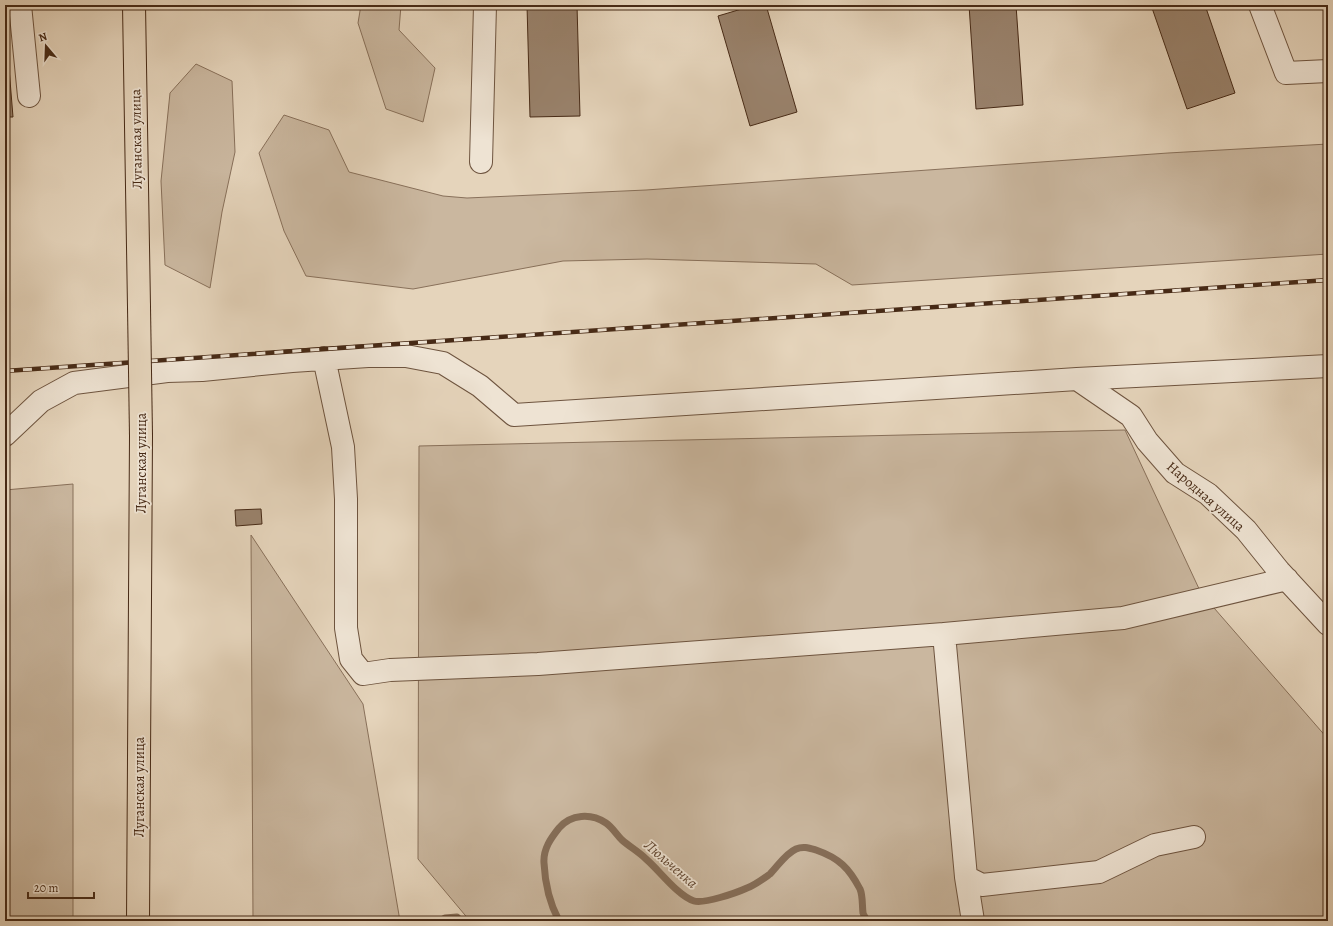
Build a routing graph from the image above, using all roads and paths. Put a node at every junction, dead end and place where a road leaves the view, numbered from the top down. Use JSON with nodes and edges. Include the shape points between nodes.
{"nodes":[{"id":1,"x":20,"y":5,"type":"edge"},
{"id":2,"x":134,"y":5,"type":"edge"},
{"id":3,"x":485,"y":5,"type":"edge"},
{"id":4,"x":1260,"y":5,"type":"edge"},
{"id":5,"x":1328,"y":71,"type":"edge"},
{"id":6,"x":29,"y":96,"type":"dead end"},
{"id":7,"x":481,"y":162,"type":"dead end"},
{"id":8,"x":324,"y":358,"type":"junction"},
{"id":9,"x":1328,"y":366,"type":"edge"},
{"id":10,"x":1077,"y":379,"type":"junction"},
{"id":11,"x":5,"y":435,"type":"edge"},
{"id":12,"x":1287,"y":579,"type":"junction"},
{"id":13,"x":1328,"y":624,"type":"edge"},
{"id":14,"x":944,"y":634,"type":"junction"},
{"id":15,"x":1194,"y":837,"type":"dead end"},
{"id":16,"x":966,"y":877,"type":"junction"},
{"id":17,"x":138,"y":921,"type":"edge"},
{"id":18,"x":973,"y":921,"type":"edge"}],
"edges":[{"from":1,"to":6,"type":"street"},
{"from":2,"to":17,"type":"highway","name":"Луганская улица","bridge":true,"via":[[141,436]]},
{"from":3,"to":7,"type":"street"},
{"from":4,"to":5,"type":"street","via":[[1286,73]]},
{"from":8,"to":10,"type":"street","via":[[406,356],[443,363],[480,386],[514,415]]},
{"from":8,"to":11,"type":"street","via":[[167,371],[74,383],[41,401]]},
{"from":8,"to":14,"type":"street","via":[[342,447],[346,499],[346,628],[351,659],[363,674],[390,670],[546,664]]},
{"from":9,"to":10,"type":"street"},
{"from":10,"to":12,"type":"street","name":"Народная улица","via":[[1131,416],[1147,440],[1175,472],[1208,494],[1246,530]]},
{"from":12,"to":13,"type":"street","name":"Народная улица"},
{"from":12,"to":14,"type":"street","via":[[1123,618]]},
{"from":14,"to":16,"type":"street"},
{"from":15,"to":16,"type":"street","via":[[1155,845],[1099,872],[982,885]]},
{"from":16,"to":18,"type":"street"}]}
